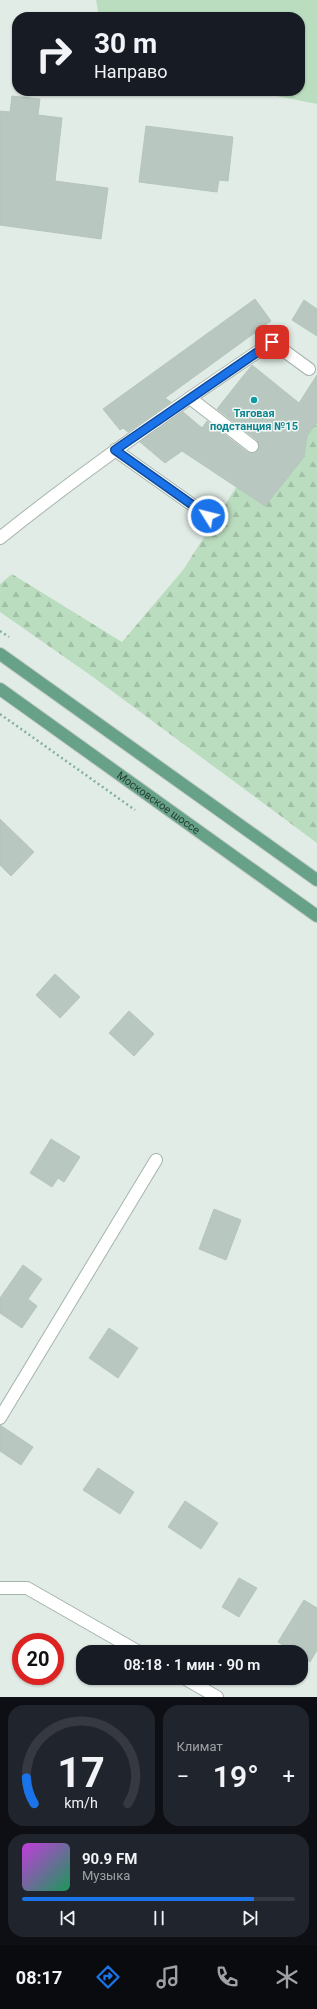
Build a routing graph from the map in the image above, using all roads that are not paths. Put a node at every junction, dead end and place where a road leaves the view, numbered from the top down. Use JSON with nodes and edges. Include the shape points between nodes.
{"nodes":[{"id":1,"x":309,"y":369,"type":"dead end"},
{"id":2,"x":190,"y":398,"type":"junction"},
{"id":3,"x":252,"y":446,"type":"dead end"},
{"id":4,"x":115,"y":450,"type":"junction"},
{"id":5,"x":208,"y":516,"type":"dead end"},
{"id":6,"x":0,"y":538,"type":"edge"},
{"id":7,"x":0,"y":654,"type":"edge"},
{"id":8,"x":0,"y":689,"type":"edge"},
{"id":9,"x":317,"y":880,"type":"edge"},
{"id":10,"x":317,"y":916,"type":"edge"},
{"id":11,"x":156,"y":1160,"type":"dead end"},
{"id":12,"x":0,"y":1418,"type":"edge"},
{"id":13,"x":0,"y":1588,"type":"edge"},
{"id":14,"x":127,"y":1645,"type":"edge"},
{"id":15,"x":196,"y":1685,"type":"edge"},
{"id":16,"x":217,"y":1697,"type":"edge"}],
"edges":[{"from":1,"to":2,"type":"street","via":[[272,342]]},
{"from":2,"to":3,"type":"street"},
{"from":2,"to":4,"type":"street"},
{"from":4,"to":5,"type":"street"},
{"from":4,"to":6,"type":"street"},
{"from":7,"to":9,"type":"main road"},
{"from":8,"to":10,"type":"main road","name":"Московское шоссе"},
{"from":11,"to":12,"type":"street"},
{"from":13,"to":14,"type":"street","via":[[27,1588]]},
{"from":15,"to":16,"type":"street"}]}
